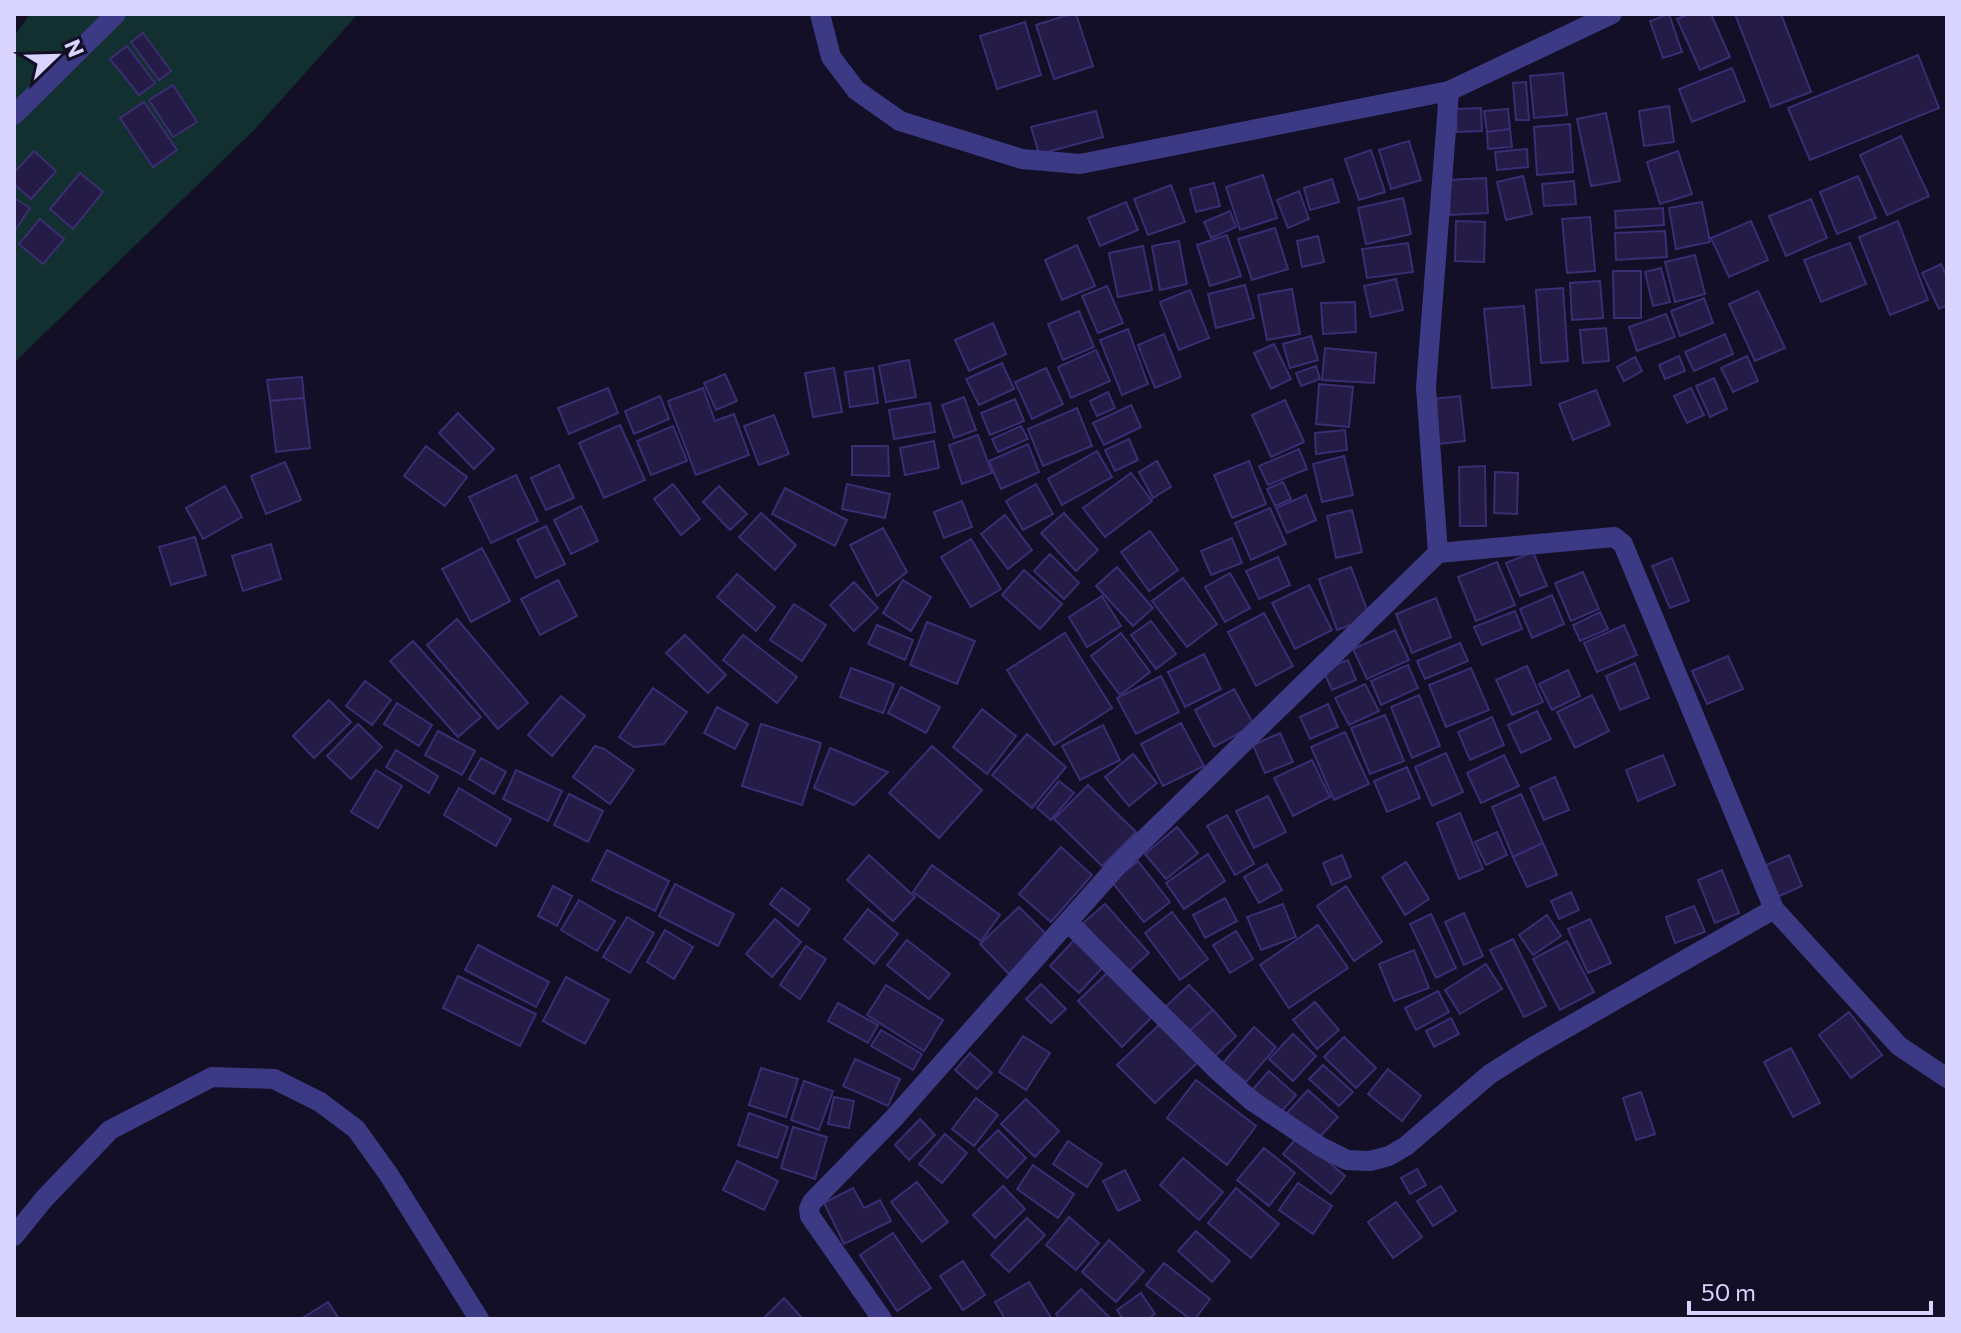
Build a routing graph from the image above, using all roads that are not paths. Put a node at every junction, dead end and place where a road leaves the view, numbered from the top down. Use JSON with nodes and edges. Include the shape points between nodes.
{"nodes":[{"id":1,"x":116,"y":14,"type":"edge"},
{"id":2,"x":820,"y":14,"type":"edge"},
{"id":3,"x":1612,"y":14,"type":"edge"},
{"id":4,"x":1449,"y":91,"type":"junction"},
{"id":5,"x":14,"y":115,"type":"edge"},
{"id":6,"x":1438,"y":553,"type":"junction"},
{"id":7,"x":1774,"y":909,"type":"junction"},
{"id":8,"x":1068,"y":922,"type":"junction"},
{"id":9,"x":1947,"y":1078,"type":"edge"},
{"id":10,"x":14,"y":1236,"type":"edge"},
{"id":11,"x":479,"y":1319,"type":"edge"},
{"id":12,"x":882,"y":1319,"type":"edge"}],
"edges":[{"from":1,"to":5,"type":"street"},
{"from":2,"to":4,"type":"street","via":[[831,57],[856,90],[900,121],[1022,159],[1080,164]]},
{"from":3,"to":4,"type":"street"},
{"from":4,"to":6,"type":"street","via":[[1426,387]]},
{"from":6,"to":7,"type":"street","via":[[1614,537],[1623,544]]},
{"from":6,"to":8,"type":"street","via":[[1118,865]]},
{"from":7,"to":8,"type":"street","via":[[1533,1047],[1490,1074],[1406,1146],[1370,1161],[1347,1160],[1321,1147],[1252,1101]]},
{"from":7,"to":9,"type":"street","via":[[1899,1046]]},
{"from":8,"to":12,"type":"street","via":[[812,1202],[810,1216]]},
{"from":10,"to":11,"type":"street","via":[[110,1130],[212,1077],[274,1079],[320,1102],[356,1129]]}]}
